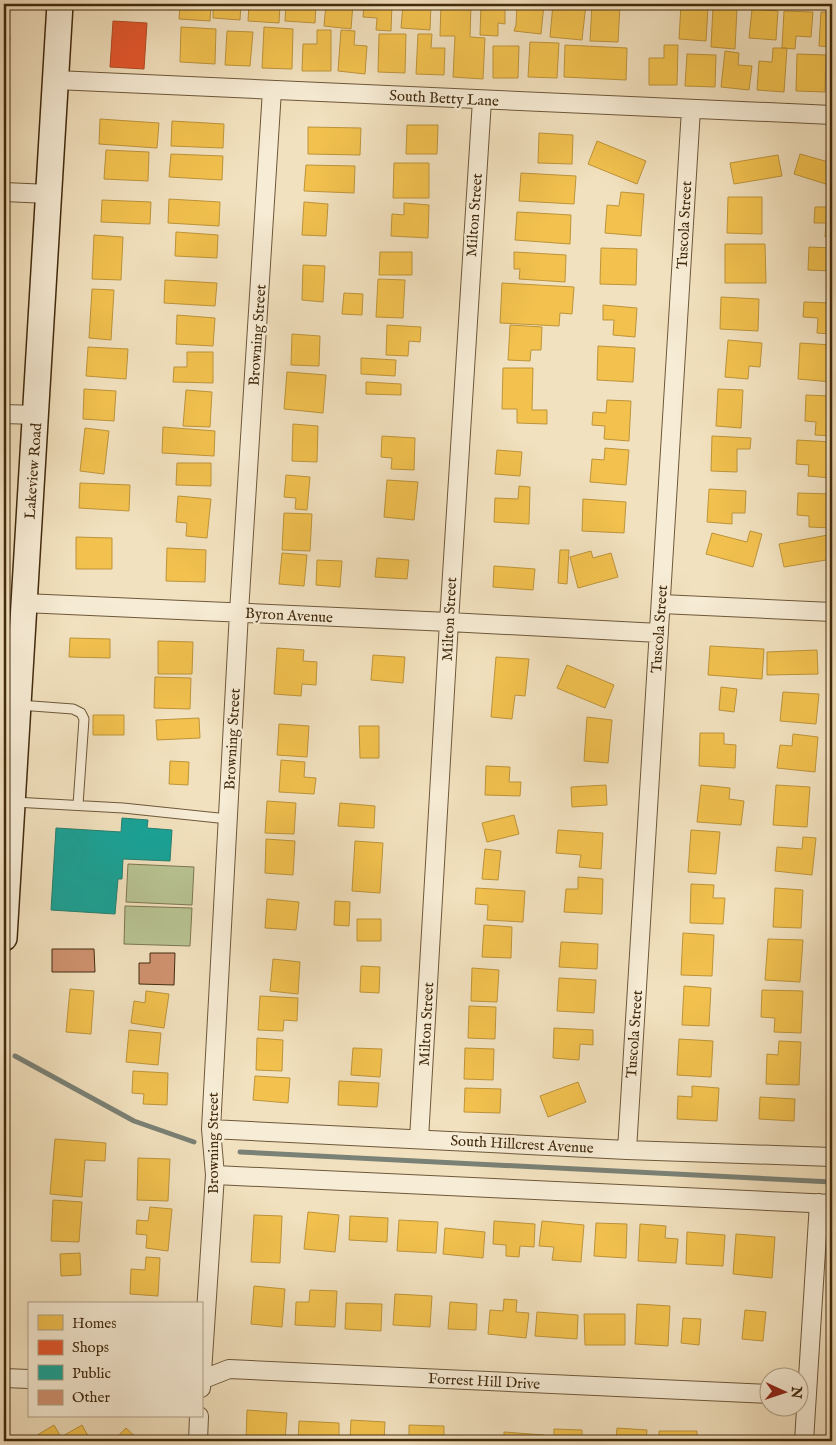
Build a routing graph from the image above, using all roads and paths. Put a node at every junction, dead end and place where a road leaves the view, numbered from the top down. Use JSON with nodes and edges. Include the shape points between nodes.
{"nodes":[{"id":1,"x":60,"y":4,"type":"edge"},
{"id":2,"x":56,"y":80,"type":"junction"},
{"id":3,"x":272,"y":90,"type":"junction"},
{"id":4,"x":482,"y":100,"type":"junction"},
{"id":5,"x":691,"y":109,"type":"junction"},
{"id":6,"x":832,"y":115,"type":"edge"},
{"id":7,"x":4,"y":192,"type":"edge"},
{"id":8,"x":49,"y":194,"type":"junction"},
{"id":9,"x":4,"y":414,"type":"edge"},
{"id":10,"x":36,"y":415,"type":"junction"},
{"id":11,"x":24,"y":603,"type":"junction"},
{"id":12,"x":661,"y":604,"type":"junction"},
{"id":13,"x":239,"y":612,"type":"junction"},
{"id":14,"x":832,"y":612,"type":"edge"},
{"id":15,"x":449,"y":622,"type":"junction"},
{"id":16,"x":659,"y":633,"type":"junction"},
{"id":17,"x":18,"y":705,"type":"junction"},
{"id":18,"x":12,"y":802,"type":"junction"},
{"id":19,"x":78,"y":805,"type":"junction"},
{"id":20,"x":228,"y":819,"type":"junction"},
{"id":21,"x":4,"y":938,"type":"edge"},
{"id":22,"x":212,"y":1129,"type":"junction"},
{"id":23,"x":420,"y":1139,"type":"junction"},
{"id":24,"x":627,"y":1150,"type":"junction"},
{"id":25,"x":832,"y":1157,"type":"edge"},
{"id":26,"x":215,"y":1175,"type":"junction"},
{"id":27,"x":826,"y":1203,"type":"edge"},
{"id":28,"x":806,"y":1368,"type":"edge"},
{"id":29,"x":4,"y":1378,"type":"edge"},
{"id":30,"x":28,"y":1379,"type":"edge"},
{"id":31,"x":202,"y":1380,"type":"edge"},
{"id":32,"x":758,"y":1394,"type":"edge"},
{"id":33,"x":200,"y":1418,"type":"edge"},
{"id":34,"x":804,"y":1418,"type":"edge"},
{"id":35,"x":198,"y":1441,"type":"edge"},
{"id":36,"x":804,"y":1441,"type":"edge"}],
"edges":[{"from":1,"to":2,"type":"street","name":"Lakeview Road"},
{"from":2,"to":3,"type":"street","name":"South Betty Lane"},
{"from":2,"to":8,"type":"street","name":"Lakeview Road"},
{"from":3,"to":4,"type":"street","name":"South Betty Lane"},
{"from":3,"to":13,"type":"street","name":"Browning Street"},
{"from":4,"to":5,"type":"street","name":"South Betty Lane"},
{"from":4,"to":15,"type":"street","name":"Milton Street"},
{"from":5,"to":6,"type":"street","name":"South Betty Lane"},
{"from":5,"to":12,"type":"street","name":"Tuscola Street"},
{"from":7,"to":8,"type":"street"},
{"from":8,"to":10,"type":"street","name":"Lakeview Road"},
{"from":9,"to":10,"type":"street"},
{"from":10,"to":11,"type":"street","name":"Lakeview Road"},
{"from":11,"to":13,"type":"street","name":"Byron Avenue"},
{"from":11,"to":17,"type":"street","name":"Lakeview Road"},
{"from":12,"to":14,"type":"street"},
{"from":12,"to":16,"type":"street","name":"Tuscola Street"},
{"from":13,"to":15,"type":"street","name":"Byron Avenue"},
{"from":13,"to":20,"type":"street","name":"Browning Street"},
{"from":15,"to":16,"type":"street","name":"Byron Avenue"},
{"from":15,"to":23,"type":"street","name":"Milton Street"},
{"from":16,"to":24,"type":"street","name":"Tuscola Street"},
{"from":17,"to":18,"type":"street","name":"Lakeview Road"},
{"from":17,"to":19,"type":"lane","via":[[73,709],[81,713],[84,719]]},
{"from":18,"to":19,"type":"lane"},
{"from":18,"to":21,"type":"street","name":"Lakeview Road"},
{"from":19,"to":20,"type":"lane"},
{"from":20,"to":22,"type":"street","name":"Browning Street"},
{"from":22,"to":23,"type":"street","name":"South Hillcrest Avenue"},
{"from":22,"to":26,"type":"street","name":"Browning Street"},
{"from":23,"to":24,"type":"street","name":"South Hillcrest Avenue"},
{"from":24,"to":25,"type":"street","name":"South Hillcrest Avenue"},
{"from":26,"to":27,"type":"street"},
{"from":26,"to":31,"type":"street","name":"Browning Street"},
{"from":27,"to":28,"type":"street"},
{"from":29,"to":30,"type":"street"},
{"from":31,"to":32,"type":"street","name":"Forrest Hill Drive","via":[[229,1369]]},
{"from":33,"to":35,"type":"street"},
{"from":34,"to":36,"type":"street"}]}
